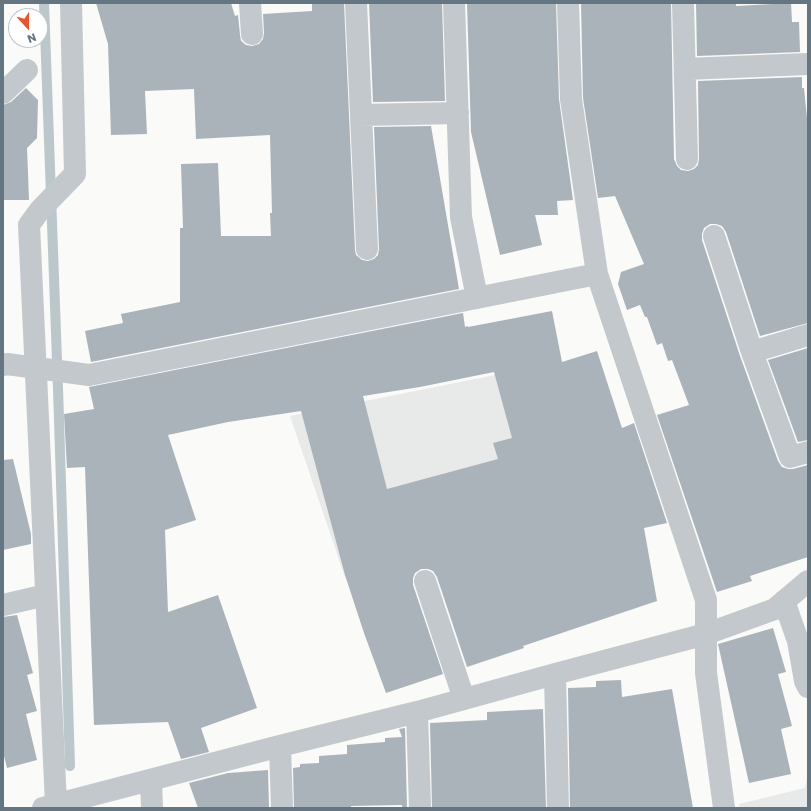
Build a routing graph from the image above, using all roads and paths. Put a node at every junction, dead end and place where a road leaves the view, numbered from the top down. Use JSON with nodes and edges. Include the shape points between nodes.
{"nodes":[{"id":1,"x":71,"y":3,"type":"edge"},
{"id":2,"x":250,"y":3,"type":"edge"},
{"id":3,"x":356,"y":3,"type":"edge"},
{"id":4,"x":454,"y":3,"type":"edge"},
{"id":5,"x":568,"y":3,"type":"edge"},
{"id":6,"x":683,"y":3,"type":"edge"},
{"id":7,"x":252,"y":34,"type":"dead end"},
{"id":8,"x":808,"y":64,"type":"edge"},
{"id":9,"x":685,"y":69,"type":"junction"},
{"id":10,"x":27,"y":70,"type":"dead end"},
{"id":11,"x":3,"y":93,"type":"edge"},
{"id":12,"x":458,"y":113,"type":"junction"},
{"id":13,"x":361,"y":115,"type":"junction"},
{"id":14,"x":687,"y":159,"type":"dead end"},
{"id":15,"x":714,"y":236,"type":"dead end"},
{"id":16,"x":367,"y":249,"type":"dead end"},
{"id":17,"x":596,"y":274,"type":"junction"},
{"id":18,"x":476,"y":298,"type":"junction"},
{"id":19,"x":808,"y":335,"type":"edge"},
{"id":20,"x":752,"y":352,"type":"junction"},
{"id":21,"x":3,"y":365,"type":"edge"},
{"id":22,"x":50,"y":370,"type":"junction"},
{"id":23,"x":808,"y":452,"type":"edge"},
{"id":24,"x":808,"y":580,"type":"edge"},
{"id":25,"x":425,"y":581,"type":"dead end"},
{"id":26,"x":46,"y":595,"type":"junction"},
{"id":27,"x":784,"y":600,"type":"junction"},
{"id":28,"x":3,"y":605,"type":"edge"},
{"id":29,"x":706,"y":634,"type":"junction"},
{"id":30,"x":555,"y":674,"type":"junction"},
{"id":31,"x":808,"y":687,"type":"edge"},
{"id":32,"x":464,"y":699,"type":"junction"},
{"id":33,"x":417,"y":712,"type":"junction"},
{"id":34,"x":280,"y":746,"type":"junction"},
{"id":35,"x":151,"y":780,"type":"junction"},
{"id":36,"x":49,"y":806,"type":"edge"},
{"id":37,"x":152,"y":808,"type":"edge"},
{"id":38,"x":282,"y":808,"type":"edge"},
{"id":39,"x":420,"y":808,"type":"edge"},
{"id":40,"x":558,"y":808,"type":"edge"},
{"id":41,"x":724,"y":808,"type":"edge"}],
"edges":[{"from":1,"to":22,"type":"street","via":[[75,174],[40,210],[29,226]]},
{"from":2,"to":7,"type":"street"},
{"from":3,"to":13,"type":"street"},
{"from":4,"to":12,"type":"street"},
{"from":5,"to":17,"type":"street","via":[[571,99]]},
{"from":6,"to":9,"type":"street"},
{"from":8,"to":9,"type":"street"},
{"from":9,"to":14,"type":"street"},
{"from":10,"to":11,"type":"street"},
{"from":12,"to":13,"type":"street"},
{"from":12,"to":18,"type":"street","via":[[461,217]]},
{"from":13,"to":16,"type":"street"},
{"from":15,"to":20,"type":"street"},
{"from":17,"to":18,"type":"street"},
{"from":17,"to":29,"type":"street","via":[[706,600]]},
{"from":18,"to":22,"type":"street","via":[[89,376]]},
{"from":19,"to":20,"type":"street"},
{"from":20,"to":23,"type":"street","via":[[790,457]]},
{"from":21,"to":22,"type":"street"},
{"from":22,"to":26,"type":"street"},
{"from":24,"to":27,"type":"street"},
{"from":25,"to":32,"type":"street"},
{"from":26,"to":28,"type":"street"},
{"from":26,"to":36,"type":"street"},
{"from":27,"to":29,"type":"street","via":[[775,608]]},
{"from":27,"to":31,"type":"street","via":[[798,641]]},
{"from":29,"to":30,"type":"street"},
{"from":29,"to":41,"type":"street","via":[[706,673]]},
{"from":30,"to":32,"type":"street"},
{"from":30,"to":40,"type":"street"},
{"from":32,"to":33,"type":"street"},
{"from":33,"to":34,"type":"street"},
{"from":33,"to":39,"type":"street"},
{"from":34,"to":35,"type":"street"},
{"from":34,"to":38,"type":"street"},
{"from":35,"to":36,"type":"street"},
{"from":35,"to":37,"type":"street"}]}
